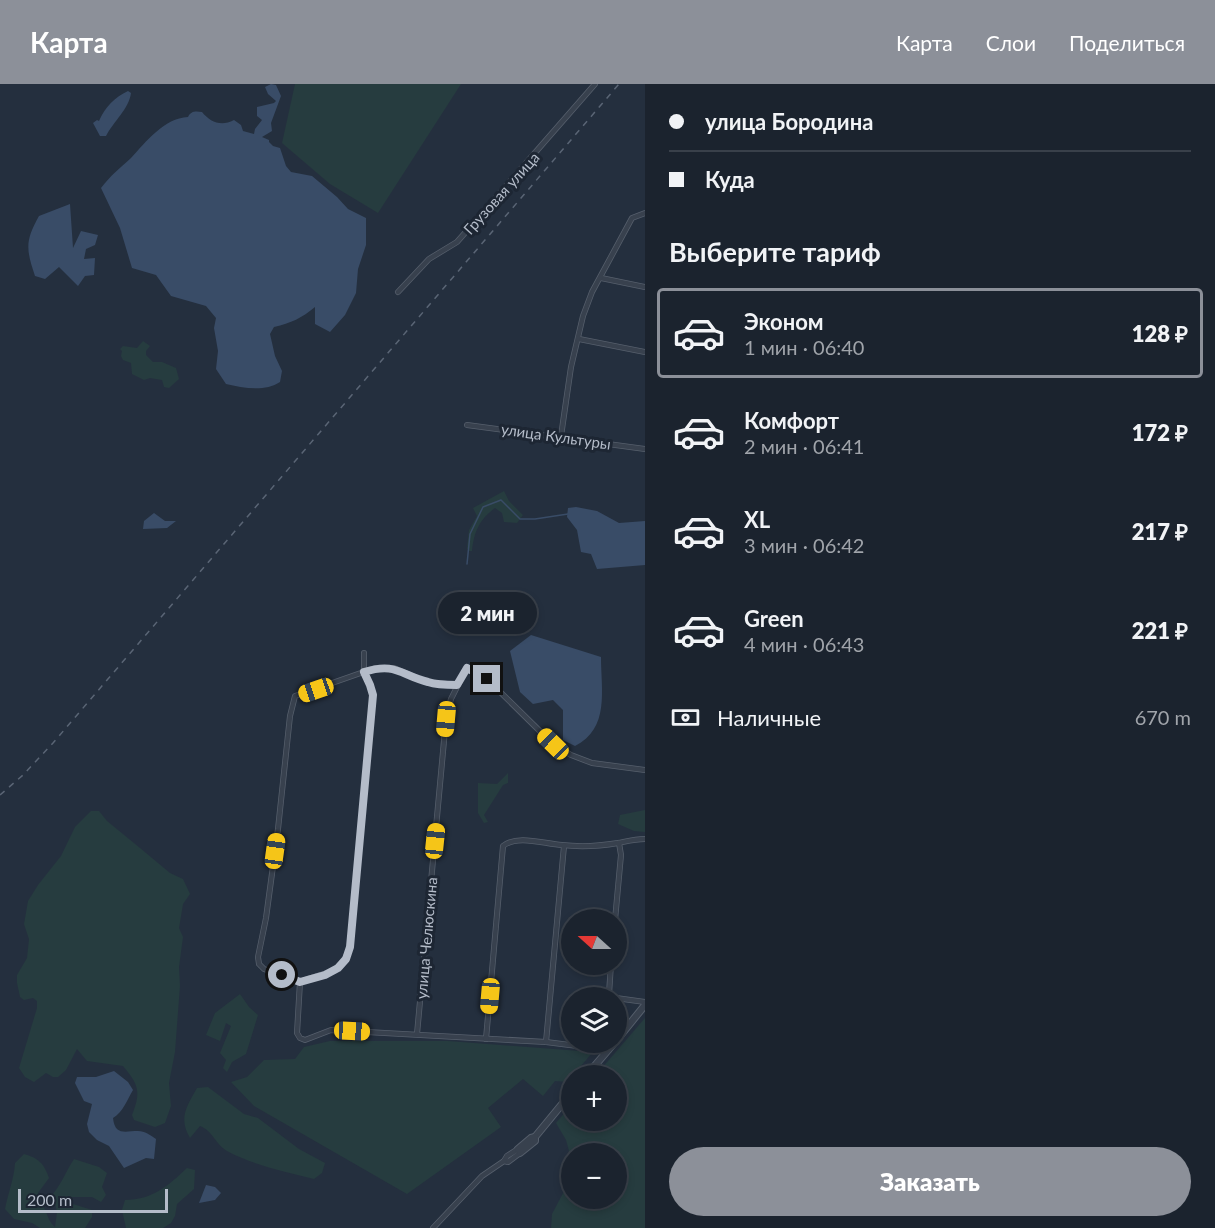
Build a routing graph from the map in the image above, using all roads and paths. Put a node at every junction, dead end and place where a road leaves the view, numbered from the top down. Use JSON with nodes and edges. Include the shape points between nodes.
{"nodes":[{"id":1,"x":595,"y":84,"type":"edge"},
{"id":2,"x":643,"y":213,"type":"edge"},
{"id":3,"x":601,"y":278,"type":"junction"},
{"id":4,"x":645,"y":287,"type":"edge"},
{"id":5,"x":398,"y":292,"type":"dead end"},
{"id":6,"x":579,"y":339,"type":"junction"},
{"id":7,"x":645,"y":352,"type":"edge"},
{"id":8,"x":467,"y":424,"type":"dead end"},
{"id":9,"x":561,"y":436,"type":"junction"},
{"id":10,"x":645,"y":449,"type":"edge"},
{"id":11,"x":364,"y":653,"type":"dead end"},
{"id":12,"x":364,"y":672,"type":"junction"},
{"id":13,"x":457,"y":685,"type":"junction"},
{"id":14,"x":645,"y":770,"type":"edge"},
{"id":15,"x":645,"y":839,"type":"edge"},
{"id":16,"x":620,"y":843,"type":"junction"},
{"id":17,"x":564,"y":846,"type":"junction"},
{"id":18,"x":616,"y":909,"type":"edge"},
{"id":19,"x":300,"y":982,"type":"junction"},
{"id":20,"x":627,"y":1000,"type":"edge"},
{"id":21,"x":645,"y":1003,"type":"edge"},
{"id":22,"x":627,"y":1027,"type":"edge"},
{"id":23,"x":417,"y":1034,"type":"junction"},
{"id":24,"x":486,"y":1039,"type":"junction"},
{"id":25,"x":546,"y":1042,"type":"junction"},
{"id":26,"x":561,"y":1044,"type":"edge"},
{"id":27,"x":606,"y":1053,"type":"edge"},
{"id":28,"x":596,"y":1065,"type":"edge"},
{"id":29,"x":561,"y":1106,"type":"edge"},
{"id":30,"x":519,"y":1151,"type":"joint"},
{"id":31,"x":433,"y":1228,"type":"edge"}],
"edges":[{"from":1,"to":5,"type":"street","name":"Грузовая улица","via":[[457,242],[429,259]]},
{"from":2,"to":3,"type":"street","via":[[632,218]]},
{"from":3,"to":4,"type":"street"},
{"from":3,"to":6,"type":"street","via":[[592,292]]},
{"from":6,"to":7,"type":"street"},
{"from":6,"to":9,"type":"street"},
{"from":8,"to":9,"type":"street","name":"улица Культуры"},
{"from":9,"to":10,"type":"street","name":"улица Культуры"},
{"from":11,"to":12,"type":"street"},
{"from":12,"to":13,"type":"street","via":[[394,668],[426,682]]},
{"from":12,"to":19,"type":"street","via":[[373,695],[350,947],[338,968]]},
{"from":12,"to":19,"type":"street","via":[[295,696],[290,716],[258,957],[264,969]]},
{"from":13,"to":14,"type":"street","name":"улица Челюскина","via":[[467,668],[487,679],[553,744],[571,755],[592,763]]},
{"from":13,"to":23,"type":"street","name":"улица Челюскина","via":[[446,719]]},
{"from":15,"to":16,"type":"street"},
{"from":16,"to":17,"type":"street"},
{"from":16,"to":18,"type":"street"},
{"from":17,"to":24,"type":"street","via":[[519,840],[503,846]]},
{"from":17,"to":25,"type":"street"},
{"from":19,"to":23,"type":"street","via":[[300,1038],[305,1040],[331,1030]]},
{"from":20,"to":21,"type":"street"},
{"from":21,"to":22,"type":"street"},
{"from":23,"to":24,"type":"street"},
{"from":24,"to":25,"type":"street"},
{"from":25,"to":26,"type":"street"},
{"from":27,"to":28,"type":"street"},
{"from":29,"to":30,"type":"street","via":[[535,1141]]},
{"from":30,"to":31,"type":"street","via":[[482,1176]]}]}
